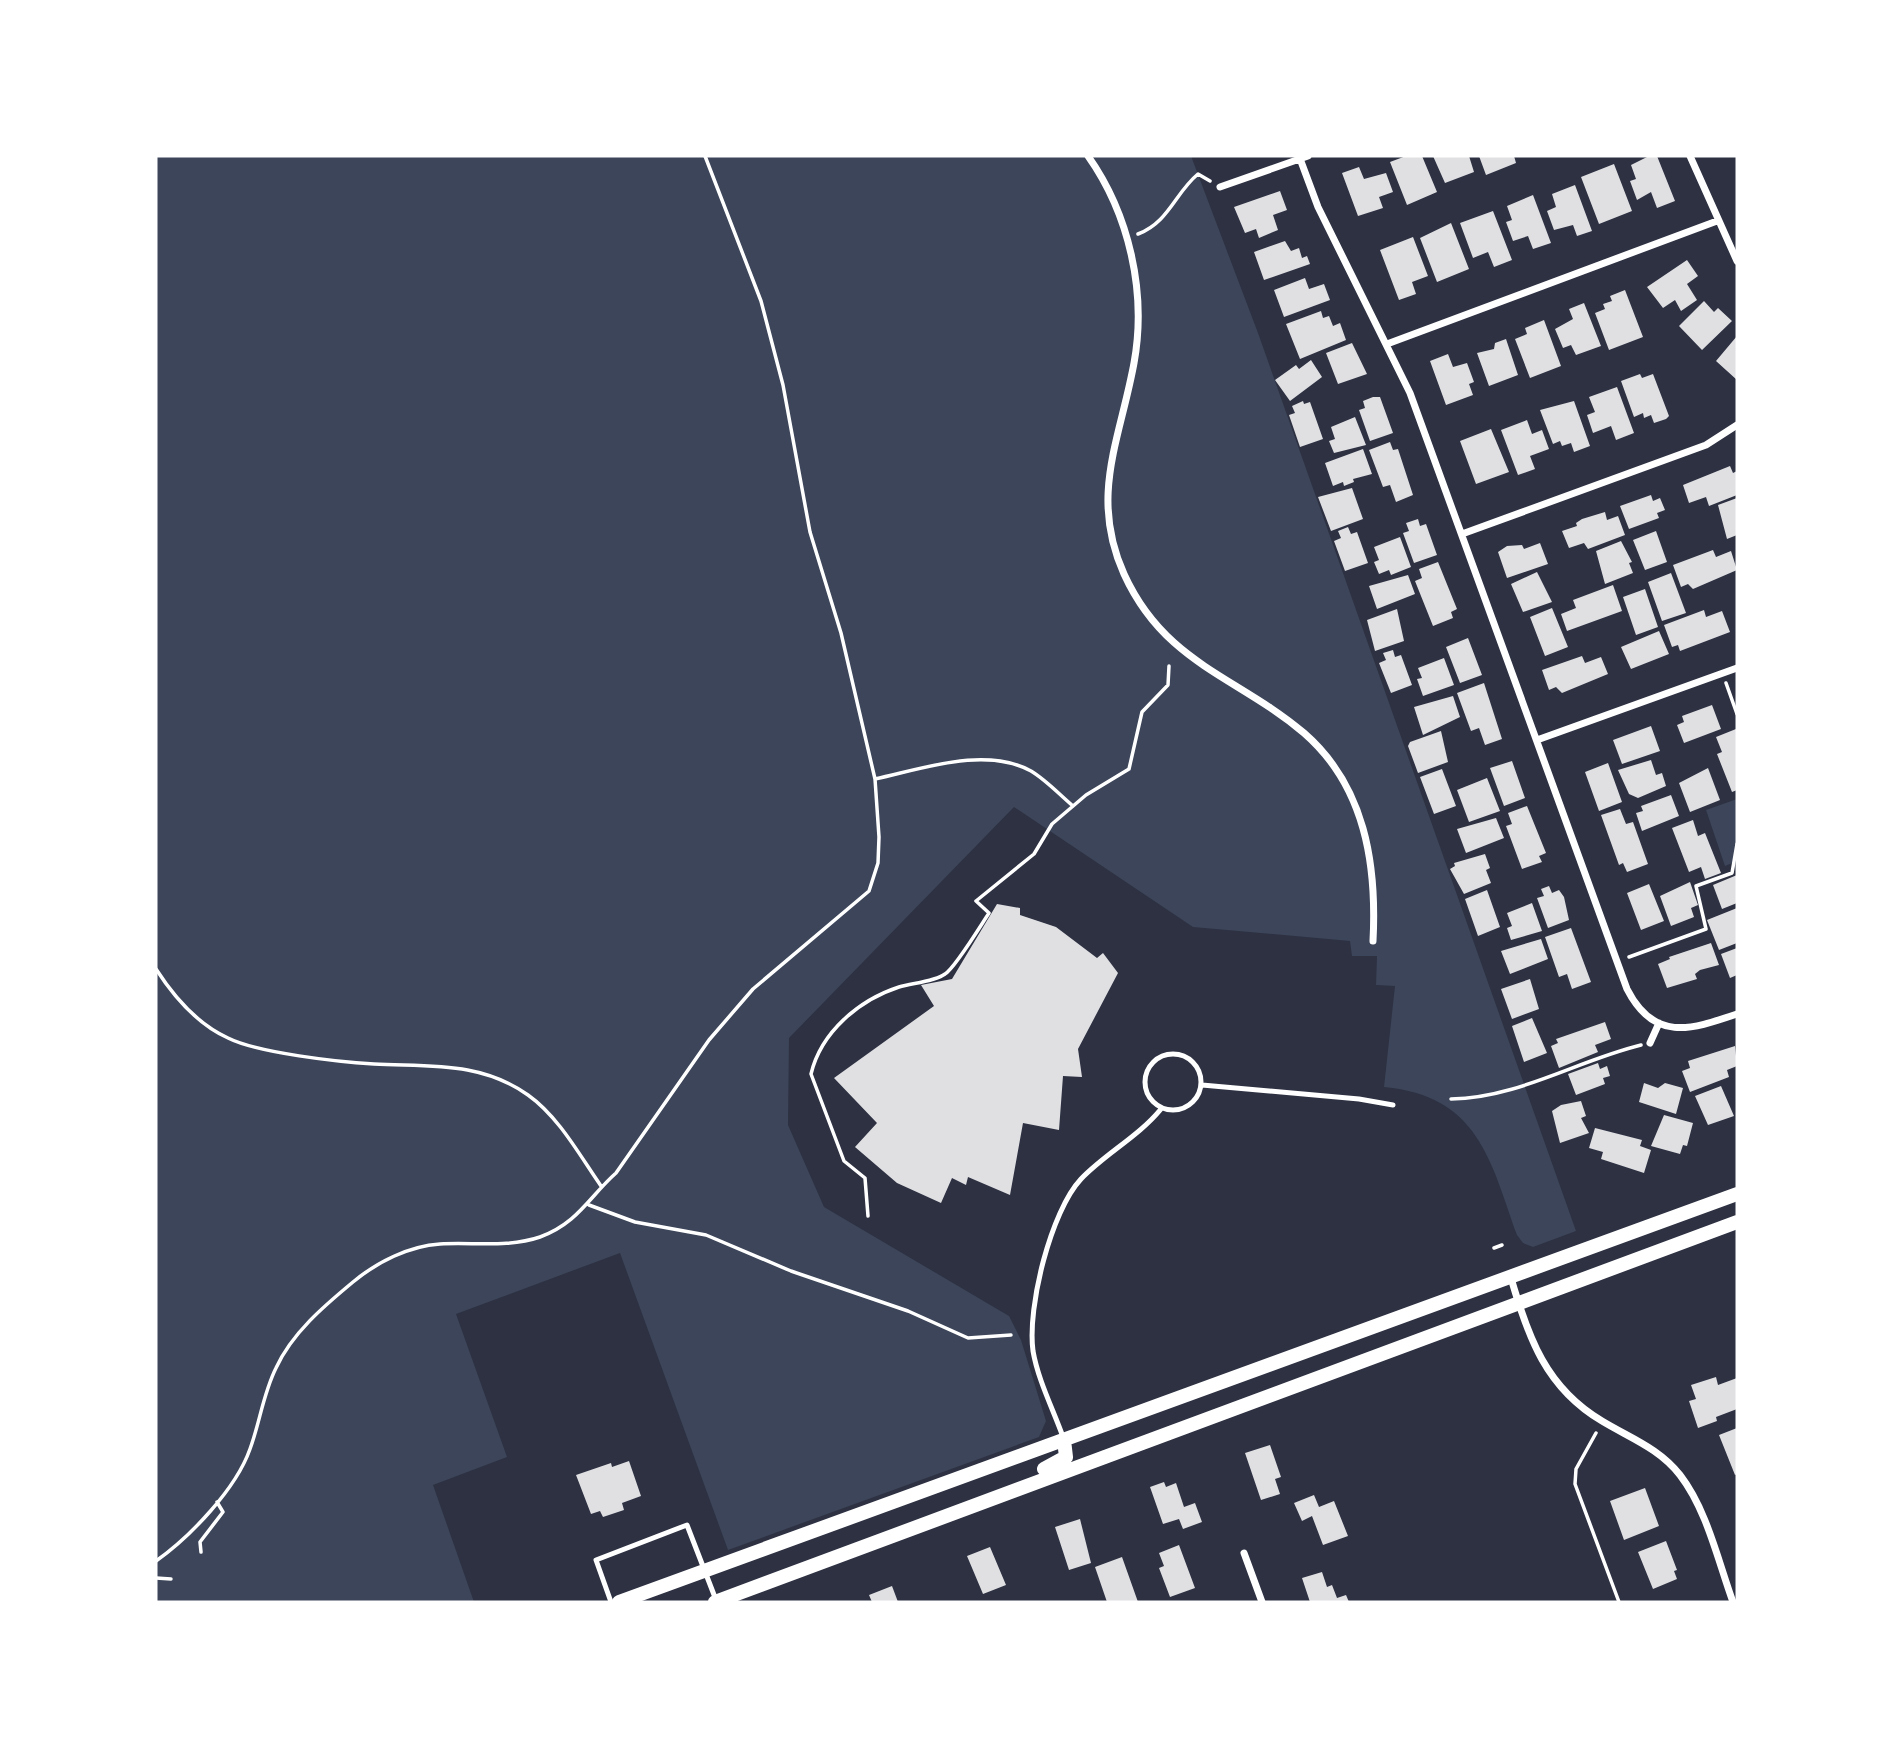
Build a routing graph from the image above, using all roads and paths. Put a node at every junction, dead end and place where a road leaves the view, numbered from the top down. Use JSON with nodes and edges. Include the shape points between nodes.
{"nodes":[{"id":1,"x":705,"y":156,"type":"edge"},
{"id":2,"x":1088,"y":156,"type":"edge"},
{"id":3,"x":1308,"y":156,"type":"edge"},
{"id":4,"x":1690,"y":156,"type":"edge"},
{"id":5,"x":1299,"y":157,"type":"edge"},
{"id":6,"x":1220,"y":187,"type":"joint"},
{"id":7,"x":1717,"y":221,"type":"junction"},
{"id":8,"x":1127,"y":239,"type":"junction"},
{"id":9,"x":1737,"y":261,"type":"edge"},
{"id":10,"x":1387,"y":344,"type":"junction"},
{"id":11,"x":1737,"y":425,"type":"edge"},
{"id":12,"x":1462,"y":534,"type":"junction"},
{"id":13,"x":1169,"y":666,"type":"dead end"},
{"id":14,"x":1737,"y":668,"type":"edge"},
{"id":15,"x":1722,"y":673,"type":"junction"},
{"id":16,"x":1737,"y":714,"type":"edge"},
{"id":17,"x":1537,"y":740,"type":"junction"},
{"id":18,"x":875,"y":779,"type":"junction"},
{"id":19,"x":1073,"y":806,"type":"junction"},
{"id":20,"x":1737,"y":844,"type":"edge"},
{"id":21,"x":1373,"y":941,"type":"dead end"},
{"id":22,"x":1617,"y":962,"type":"junction"},
{"id":23,"x":156,"y":969,"type":"edge"},
{"id":24,"x":1737,"y":1014,"type":"edge"},
{"id":25,"x":1659,"y":1023,"type":"junction"},
{"id":26,"x":1650,"y":1043,"type":"joint"},
{"id":27,"x":1202,"y":1085,"type":"junction"},
{"id":28,"x":1451,"y":1100,"type":"dead end"},
{"id":29,"x":1393,"y":1105,"type":"dead end"},
{"id":30,"x":1161,"y":1109,"type":"junction"},
{"id":31,"x":601,"y":1186,"type":"junction"},
{"id":32,"x":1737,"y":1194,"type":"edge"},
{"id":33,"x":589,"y":1205,"type":"junction"},
{"id":34,"x":868,"y":1216,"type":"dead end"},
{"id":35,"x":1737,"y":1222,"type":"edge"},
{"id":36,"x":1502,"y":1245,"type":"dead end"},
{"id":37,"x":1494,"y":1248,"type":"dead end"},
{"id":38,"x":1511,"y":1278,"type":"junction"},
{"id":39,"x":1518,"y":1303,"type":"junction"},
{"id":40,"x":1011,"y":1335,"type":"dead end"},
{"id":41,"x":1596,"y":1433,"type":"dead end"},
{"id":42,"x":1064,"y":1440,"type":"junction"},
{"id":43,"x":218,"y":1502,"type":"junction"},
{"id":44,"x":951,"y":1513,"type":"junction"},
{"id":45,"x":201,"y":1552,"type":"dead end"},
{"id":46,"x":1244,"y":1553,"type":"dead end"},
{"id":47,"x":156,"y":1562,"type":"edge"},
{"id":48,"x":705,"y":1572,"type":"junction"},
{"id":49,"x":156,"y":1578,"type":"edge"},
{"id":50,"x":171,"y":1578,"type":"dead end"},
{"id":51,"x":611,"y":1602,"type":"edge"},
{"id":52,"x":620,"y":1602,"type":"edge"},
{"id":53,"x":716,"y":1602,"type":"edge"},
{"id":54,"x":1262,"y":1602,"type":"edge"},
{"id":55,"x":1619,"y":1602,"type":"edge"},
{"id":56,"x":1733,"y":1602,"type":"edge"}],
"edges":[{"from":1,"to":18,"type":"path","via":[[761,301],[783,384],[810,532],[841,633]]},
{"from":2,"to":8,"type":"street","via":[[1111,195]]},
{"from":3,"to":5,"type":"street"},
{"from":4,"to":7,"type":"street"},
{"from":5,"to":6,"type":"street"},
{"from":5,"to":10,"type":"street","via":[[1318,207]]},
{"from":6,"to":8,"type":"path","via":[[1198,174],[1185,185],[1170,212],[1152,228]]},
{"from":7,"to":9,"type":"street"},
{"from":7,"to":10,"type":"street"},
{"from":8,"to":21,"type":"street","via":[[1138,319],[1134,360],[1108,475],[1108,512],[1117,555],[1138,600],[1165,636],[1206,669],[1303,732],[1340,775],[1359,813],[1370,854]]},
{"from":10,"to":12,"type":"street"},
{"from":11,"to":12,"type":"street","via":[[1706,445]]},
{"from":12,"to":17,"type":"street"},
{"from":13,"to":19,"type":"path","via":[[1168,685],[1142,712],[1129,769]]},
{"from":14,"to":15,"type":"street"},
{"from":15,"to":16,"type":"path"},
{"from":15,"to":17,"type":"street"},
{"from":17,"to":22,"type":"street"},
{"from":18,"to":19,"type":"path","via":[[988,759],[1032,772]]},
{"from":18,"to":31,"type":"path","via":[[878,863],[869,891],[753,989],[709,1040],[616,1173]]},
{"from":19,"to":34,"type":"path","via":[[1052,824],[1034,854],[976,901],[989,913],[946,974],[864,1002],[820,1049],[811,1074],[844,1161],[865,1178]]},
{"from":20,"to":22,"type":"path","via":[[1732,873],[1696,886],[1706,929]]},
{"from":22,"to":25,"type":"street","via":[[1634,1003]]},
{"from":23,"to":31,"type":"path","via":[[171,993],[229,1039],[294,1055],[475,1070],[502,1081],[529,1096],[549,1116]]},
{"from":24,"to":25,"type":"street","via":[[1690,1028]]},
{"from":25,"to":26,"type":"street"},
{"from":26,"to":28,"type":"path","via":[[1482,1099]]},
{"from":27,"to":29,"type":"lane"},
{"from":27,"to":30,"type":"lane","via":[[1186,1107]]},
{"from":27,"to":30,"type":"lane","via":[[1190,1059],[1180,1053],[1161,1056],[1144,1078],[1148,1096]]},
{"from":30,"to":42,"type":"lane","via":[[1103,1158],[1069,1195],[1047,1254],[1033,1318],[1034,1352]]},
{"from":31,"to":33,"type":"path"},
{"from":32,"to":38,"type":"main road"},
{"from":33,"to":40,"type":"path","via":[[635,1222],[706,1235],[968,1338]]},
{"from":33,"to":43,"type":"path","via":[[542,1236],[518,1243],[439,1244],[408,1250],[356,1279],[316,1314],[276,1367],[250,1451]]},
{"from":35,"to":39,"type":"main road"},
{"from":36,"to":37,"type":"path"},
{"from":38,"to":39,"type":"street"},
{"from":38,"to":42,"type":"main road"},
{"from":39,"to":44,"type":"main road"},
{"from":39,"to":56,"type":"street","via":[[1530,1340],[1565,1395],[1650,1448],[1679,1474],[1699,1509]]},
{"from":41,"to":55,"type":"path","via":[[1576,1469],[1575,1484]]},
{"from":42,"to":44,"type":"main road","via":[[1066,1457],[1059,1463],[987,1491]]},
{"from":42,"to":48,"type":"main road"},
{"from":43,"to":45,"type":"path","via":[[223,1512],[200,1542]]},
{"from":43,"to":47,"type":"path"},
{"from":44,"to":53,"type":"main road"},
{"from":46,"to":54,"type":"street"},
{"from":48,"to":51,"type":"lane","via":[[687,1525],[596,1560]]},
{"from":48,"to":52,"type":"main road"},
{"from":48,"to":53,"type":"lane"},
{"from":49,"to":50,"type":"path"}]}
